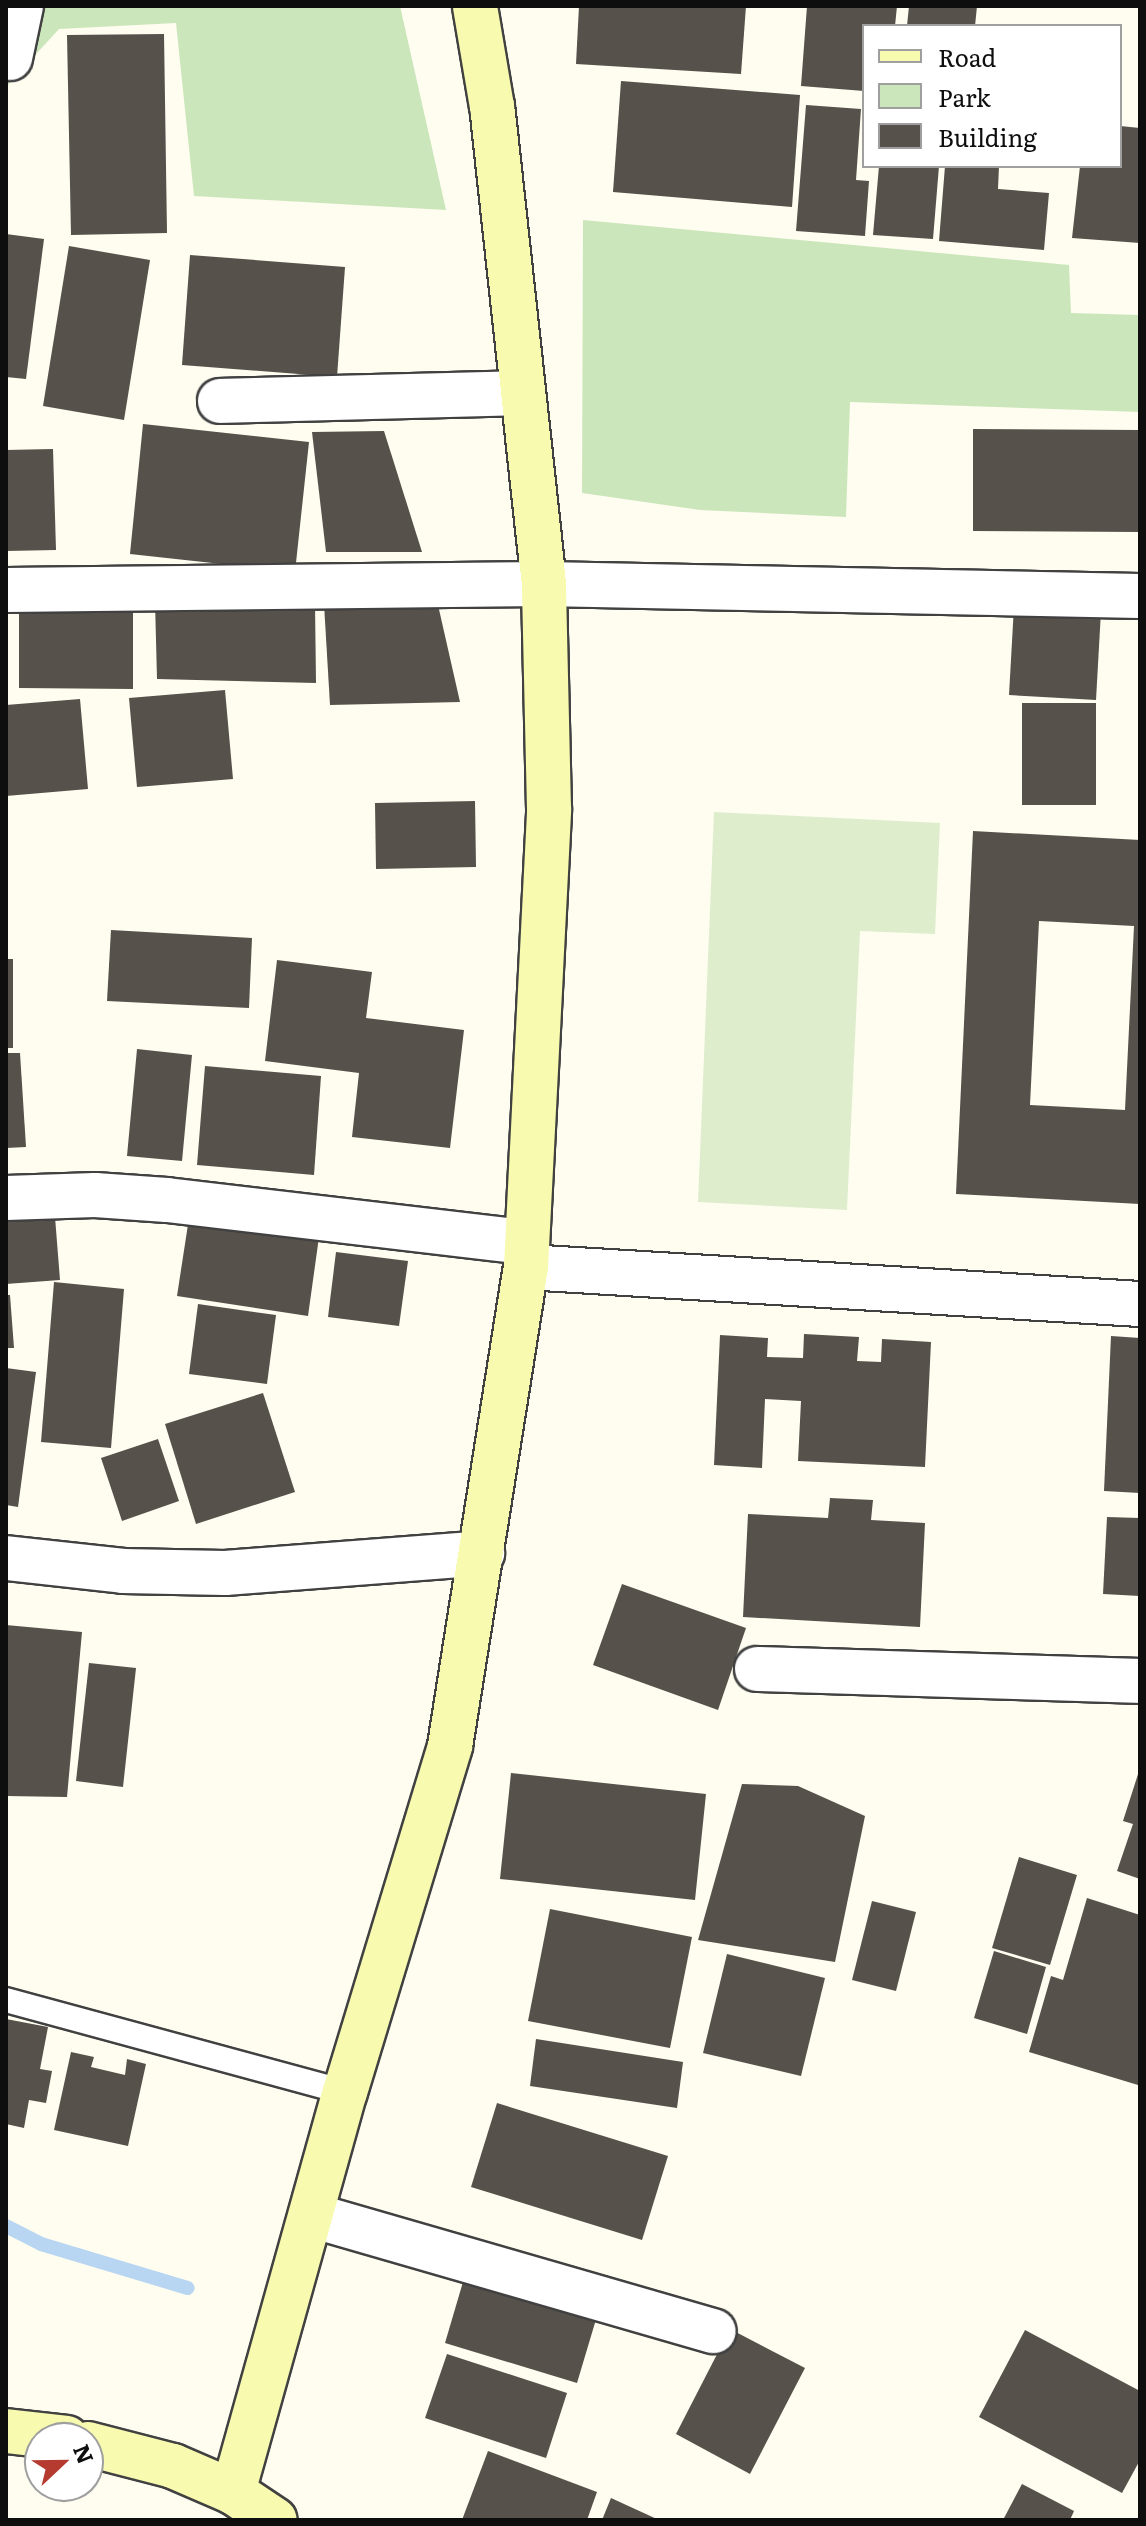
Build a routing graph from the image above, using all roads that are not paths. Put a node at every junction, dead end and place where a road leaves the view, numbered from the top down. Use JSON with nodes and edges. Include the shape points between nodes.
{"nodes":[{"id":1,"x":21,"y":6,"type":"edge"},
{"id":2,"x":475,"y":6,"type":"edge"},
{"id":3,"x":10,"y":58,"type":"dead end"},
{"id":4,"x":523,"y":393,"type":"junction"},
{"id":5,"x":220,"y":401,"type":"dead end"},
{"id":6,"x":544,"y":584,"type":"junction"},
{"id":7,"x":6,"y":590,"type":"edge"},
{"id":8,"x":1140,"y":596,"type":"edge"},
{"id":9,"x":6,"y":1198,"type":"edge"},
{"id":10,"x":526,"y":1255,"type":"junction"},
{"id":11,"x":1140,"y":1304,"type":"edge"},
{"id":12,"x":482,"y":1553,"type":"junction"},
{"id":13,"x":6,"y":1558,"type":"edge"},
{"id":14,"x":757,"y":1669,"type":"dead end"},
{"id":15,"x":1140,"y":1681,"type":"edge"},
{"id":16,"x":6,"y":2000,"type":"edge"},
{"id":17,"x":345,"y":2092,"type":"junction"},
{"id":18,"x":311,"y":2215,"type":"junction"},
{"id":19,"x":714,"y":2331,"type":"dead end"},
{"id":20,"x":104,"y":2448,"type":"edge"},
{"id":21,"x":233,"y":2492,"type":"junction"},
{"id":22,"x":275,"y":2520,"type":"edge"}],
"edges":[{"from":1,"to":3,"type":"street"},
{"from":2,"to":4,"type":"street","via":[[492,107]]},
{"from":4,"to":5,"type":"street"},
{"from":4,"to":6,"type":"street"},
{"from":6,"to":7,"type":"street"},
{"from":6,"to":8,"type":"street"},
{"from":6,"to":10,"type":"street","via":[[549,809]]},
{"from":9,"to":10,"type":"street","via":[[95,1195],[167,1200]]},
{"from":10,"to":11,"type":"street"},
{"from":10,"to":12,"type":"street"},
{"from":12,"to":13,"type":"street","via":[[225,1573],[123,1571]]},
{"from":12,"to":17,"type":"street","via":[[450,1746]]},
{"from":14,"to":15,"type":"street"},
{"from":16,"to":17,"type":"lane"},
{"from":17,"to":18,"type":"street"},
{"from":18,"to":19,"type":"street"},
{"from":18,"to":21,"type":"street"},
{"from":20,"to":21,"type":"street","via":[[173,2466]]},
{"from":21,"to":22,"type":"street"}]}
